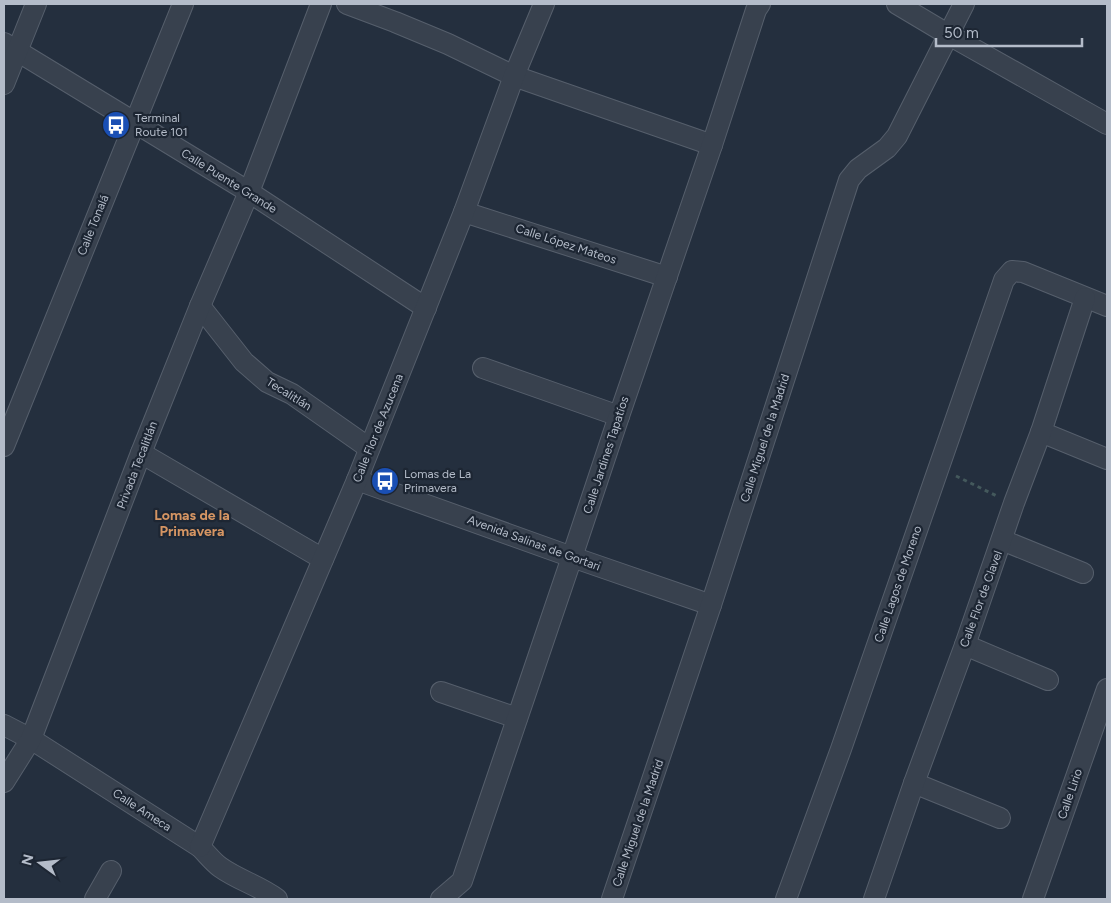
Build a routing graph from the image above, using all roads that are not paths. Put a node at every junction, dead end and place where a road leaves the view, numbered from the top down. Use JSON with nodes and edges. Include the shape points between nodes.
{"nodes":[{"id":1,"x":36,"y":4,"type":"edge"},
{"id":2,"x":183,"y":4,"type":"edge"},
{"id":3,"x":322,"y":4,"type":"edge"},
{"id":4,"x":347,"y":4,"type":"edge"},
{"id":5,"x":544,"y":4,"type":"edge"},
{"id":6,"x":897,"y":4,"type":"edge"},
{"id":7,"x":964,"y":4,"type":"edge"},
{"id":8,"x":752,"y":6,"type":"edge"},
{"id":9,"x":949,"y":35,"type":"junction"},
{"id":10,"x":10,"y":47,"type":"edge"},
{"id":11,"x":514,"y":76,"type":"junction"},
{"id":12,"x":4,"y":84,"type":"edge"},
{"id":13,"x":134,"y":123,"type":"junction"},
{"id":14,"x":1107,"y":124,"type":"edge"},
{"id":15,"x":712,"y":145,"type":"junction"},
{"id":16,"x":248,"y":192,"type":"junction"},
{"id":17,"x":464,"y":212,"type":"junction"},
{"id":18,"x":667,"y":277,"type":"junction"},
{"id":19,"x":1085,"y":298,"type":"junction"},
{"id":20,"x":200,"y":306,"type":"junction"},
{"id":21,"x":1107,"y":306,"type":"edge"},
{"id":22,"x":426,"y":308,"type":"junction"},
{"id":23,"x":483,"y":368,"type":"dead end"},
{"id":24,"x":619,"y":416,"type":"junction"},
{"id":25,"x":1041,"y":432,"type":"junction"},
{"id":26,"x":4,"y":446,"type":"edge"},
{"id":27,"x":369,"y":448,"type":"junction"},
{"id":28,"x":141,"y":453,"type":"junction"},
{"id":29,"x":1107,"y":460,"type":"edge"},
{"id":30,"x":357,"y":480,"type":"junction"},
{"id":31,"x":1002,"y":540,"type":"junction"},
{"id":32,"x":572,"y":557,"type":"junction"},
{"id":33,"x":323,"y":559,"type":"junction"},
{"id":34,"x":1083,"y":573,"type":"dead end"},
{"id":35,"x":711,"y":605,"type":"junction"},
{"id":36,"x":964,"y":645,"type":"junction"},
{"id":37,"x":1048,"y":680,"type":"dead end"},
{"id":38,"x":1107,"y":691,"type":"edge"},
{"id":39,"x":441,"y":692,"type":"dead end"},
{"id":40,"x":517,"y":718,"type":"junction"},
{"id":41,"x":4,"y":725,"type":"edge"},
{"id":42,"x":31,"y":739,"type":"junction"},
{"id":43,"x":4,"y":782,"type":"edge"},
{"id":44,"x":914,"y":782,"type":"junction"},
{"id":45,"x":1000,"y":818,"type":"dead end"},
{"id":46,"x":200,"y":848,"type":"junction"},
{"id":47,"x":111,"y":871,"type":"dead end"},
{"id":48,"x":95,"y":899,"type":"edge"},
{"id":49,"x":277,"y":899,"type":"edge"},
{"id":50,"x":441,"y":899,"type":"edge"},
{"id":51,"x":612,"y":899,"type":"edge"},
{"id":52,"x":786,"y":899,"type":"edge"},
{"id":53,"x":874,"y":899,"type":"edge"},
{"id":54,"x":1033,"y":899,"type":"edge"}],
"edges":[{"from":1,"to":10,"type":"street"},
{"from":2,"to":13,"type":"street","name":"Calle Tonalá"},
{"from":3,"to":16,"type":"street","name":"Privada Tecalitlán"},
{"from":4,"to":11,"type":"street","via":[[448,44]]},
{"from":5,"to":11,"type":"street","name":"Calle Flor de Azucena"},
{"from":6,"to":9,"type":"street"},
{"from":7,"to":9,"type":"street","name":"Calle Miguel de la Madrid"},
{"from":8,"to":15,"type":"street","name":"Calle Jardines Tapatíos"},
{"from":9,"to":14,"type":"street"},
{"from":9,"to":35,"type":"street","name":"Calle Miguel de la Madrid","via":[[897,136],[849,180]]},
{"from":10,"to":12,"type":"street"},
{"from":10,"to":13,"type":"street","name":"Calle Puente Grande"},
{"from":11,"to":15,"type":"street"},
{"from":11,"to":17,"type":"street","name":"Calle Flor de Azucena"},
{"from":13,"to":16,"type":"street","name":"Calle Puente Grande"},
{"from":13,"to":26,"type":"street","name":"Calle Tonalá"},
{"from":15,"to":18,"type":"street","name":"Calle Jardines Tapatíos"},
{"from":16,"to":20,"type":"street","name":"Privada Tecalitlán"},
{"from":16,"to":22,"type":"street","name":"Calle Puente Grande"},
{"from":17,"to":18,"type":"street","name":"Calle López Mateos"},
{"from":17,"to":22,"type":"street","name":"Calle Flor de Azucena"},
{"from":18,"to":24,"type":"street","name":"Calle Jardines Tapatíos"},
{"from":19,"to":21,"type":"street"},
{"from":19,"to":25,"type":"street","name":"Calle Flor de Clavel"},
{"from":19,"to":52,"type":"street","name":"Calle Lagos de Moreno","via":[[1024,272],[1012,271],[1004,280]]},
{"from":20,"to":27,"type":"street","name":"Tecalitlán","via":[[244,362],[268,382],[292,394]]},
{"from":20,"to":28,"type":"street","name":"Privada Tecalitlán"},
{"from":22,"to":27,"type":"street","name":"Calle Flor de Azucena"},
{"from":23,"to":24,"type":"street"},
{"from":24,"to":32,"type":"street","name":"Calle Jardines Tapatíos"},
{"from":25,"to":29,"type":"street"},
{"from":25,"to":31,"type":"street","name":"Calle Flor de Clavel"},
{"from":27,"to":30,"type":"street","name":"Calle Flor de Azucena"},
{"from":28,"to":33,"type":"street"},
{"from":28,"to":42,"type":"street","name":"Privada Tecalitlán"},
{"from":30,"to":32,"type":"street","name":"Avenida Salinas de Gortari"},
{"from":30,"to":33,"type":"street","name":"Calle Flor de Azucena"},
{"from":31,"to":34,"type":"street"},
{"from":31,"to":36,"type":"street","name":"Calle Flor de Clavel"},
{"from":32,"to":35,"type":"street","name":"Avenida Salinas de Gortari"},
{"from":32,"to":40,"type":"street","name":"Calle Jardines Tapatíos"},
{"from":33,"to":46,"type":"street","name":"Calle Flor de Azucena"},
{"from":35,"to":51,"type":"street","name":"Calle Miguel de la Madrid"},
{"from":36,"to":37,"type":"street"},
{"from":36,"to":44,"type":"street","name":"Calle Flor de Clavel"},
{"from":38,"to":54,"type":"street","name":"Calle Lirio"},
{"from":39,"to":40,"type":"street"},
{"from":40,"to":50,"type":"street","name":"Calle Jardines Tapatíos","via":[[462,881]]},
{"from":41,"to":42,"type":"street","name":"Calle Ameca"},
{"from":42,"to":43,"type":"street","name":"Privada Tecalitlán"},
{"from":42,"to":46,"type":"street","name":"Calle Ameca"},
{"from":44,"to":45,"type":"street"},
{"from":44,"to":53,"type":"street","name":"Calle Flor de Clavel"},
{"from":46,"to":49,"type":"street","name":"Calle Ameca","via":[[220,867]]},
{"from":47,"to":48,"type":"street"}]}
